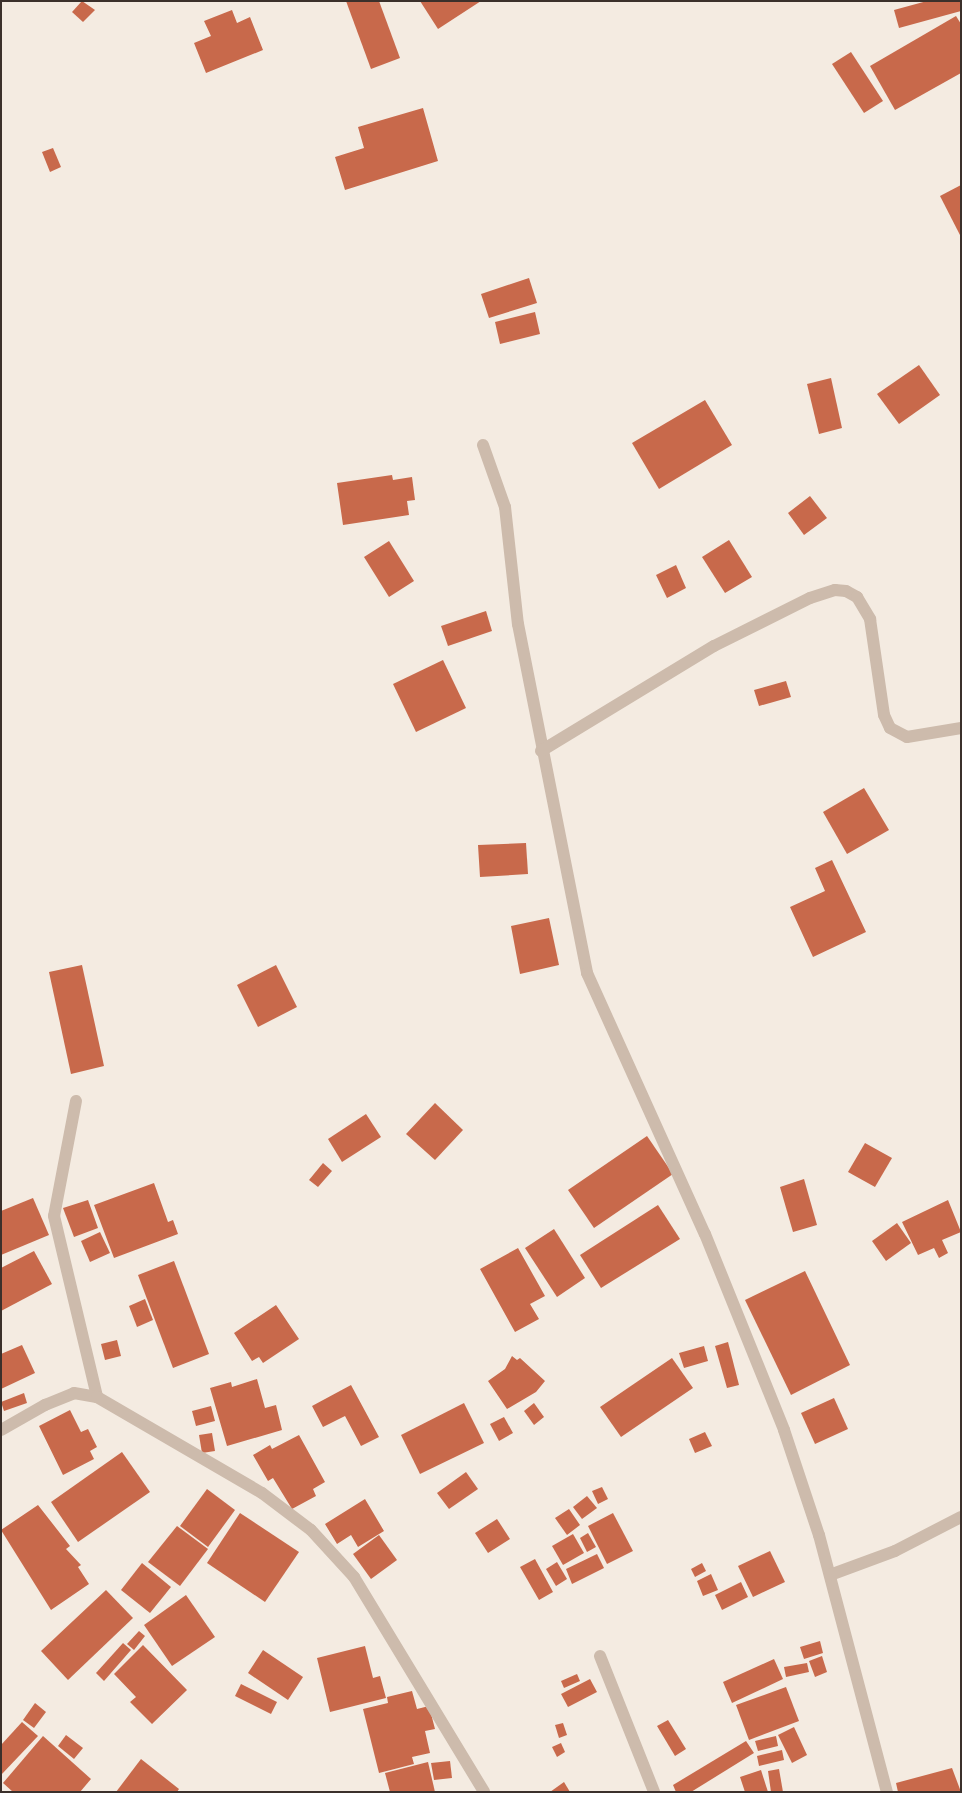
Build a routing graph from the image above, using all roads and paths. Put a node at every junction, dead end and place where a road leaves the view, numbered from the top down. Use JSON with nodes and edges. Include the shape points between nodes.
{"nodes":[{"id":1,"x":483,"y":445,"type":"dead end"},
{"id":2,"x":961,"y":728,"type":"edge"},
{"id":3,"x":541,"y":751,"type":"junction"},
{"id":4,"x":76,"y":1100,"type":"dead end"},
{"id":5,"x":97,"y":1397,"type":"junction"},
{"id":6,"x":1,"y":1430,"type":"edge"},
{"id":7,"x":961,"y":1517,"type":"edge"},
{"id":8,"x":830,"y":1575,"type":"junction"},
{"id":9,"x":600,"y":1656,"type":"dead end"},
{"id":10,"x":484,"y":1792,"type":"edge"},
{"id":11,"x":654,"y":1792,"type":"edge"},
{"id":12,"x":887,"y":1792,"type":"edge"}],
"edges":[{"from":1,"to":3,"type":"street","via":[[505,507],[518,624]]},
{"from":2,"to":3,"type":"street","via":[[907,737],[890,728],[884,715],[870,619],[856,597],[846,591],[835,590],[810,598],[722,642]]},
{"from":3,"to":8,"type":"street","via":[[587,973],[705,1234],[780,1421]]},
{"from":4,"to":5,"type":"street","via":[[54,1216]]},
{"from":5,"to":6,"type":"street","via":[[74,1394],[45,1405]]},
{"from":5,"to":10,"type":"street","via":[[262,1493],[310,1530],[354,1577]]},
{"from":7,"to":8,"type":"street","via":[[895,1551]]},
{"from":8,"to":12,"type":"street"},
{"from":9,"to":11,"type":"street"}]}
